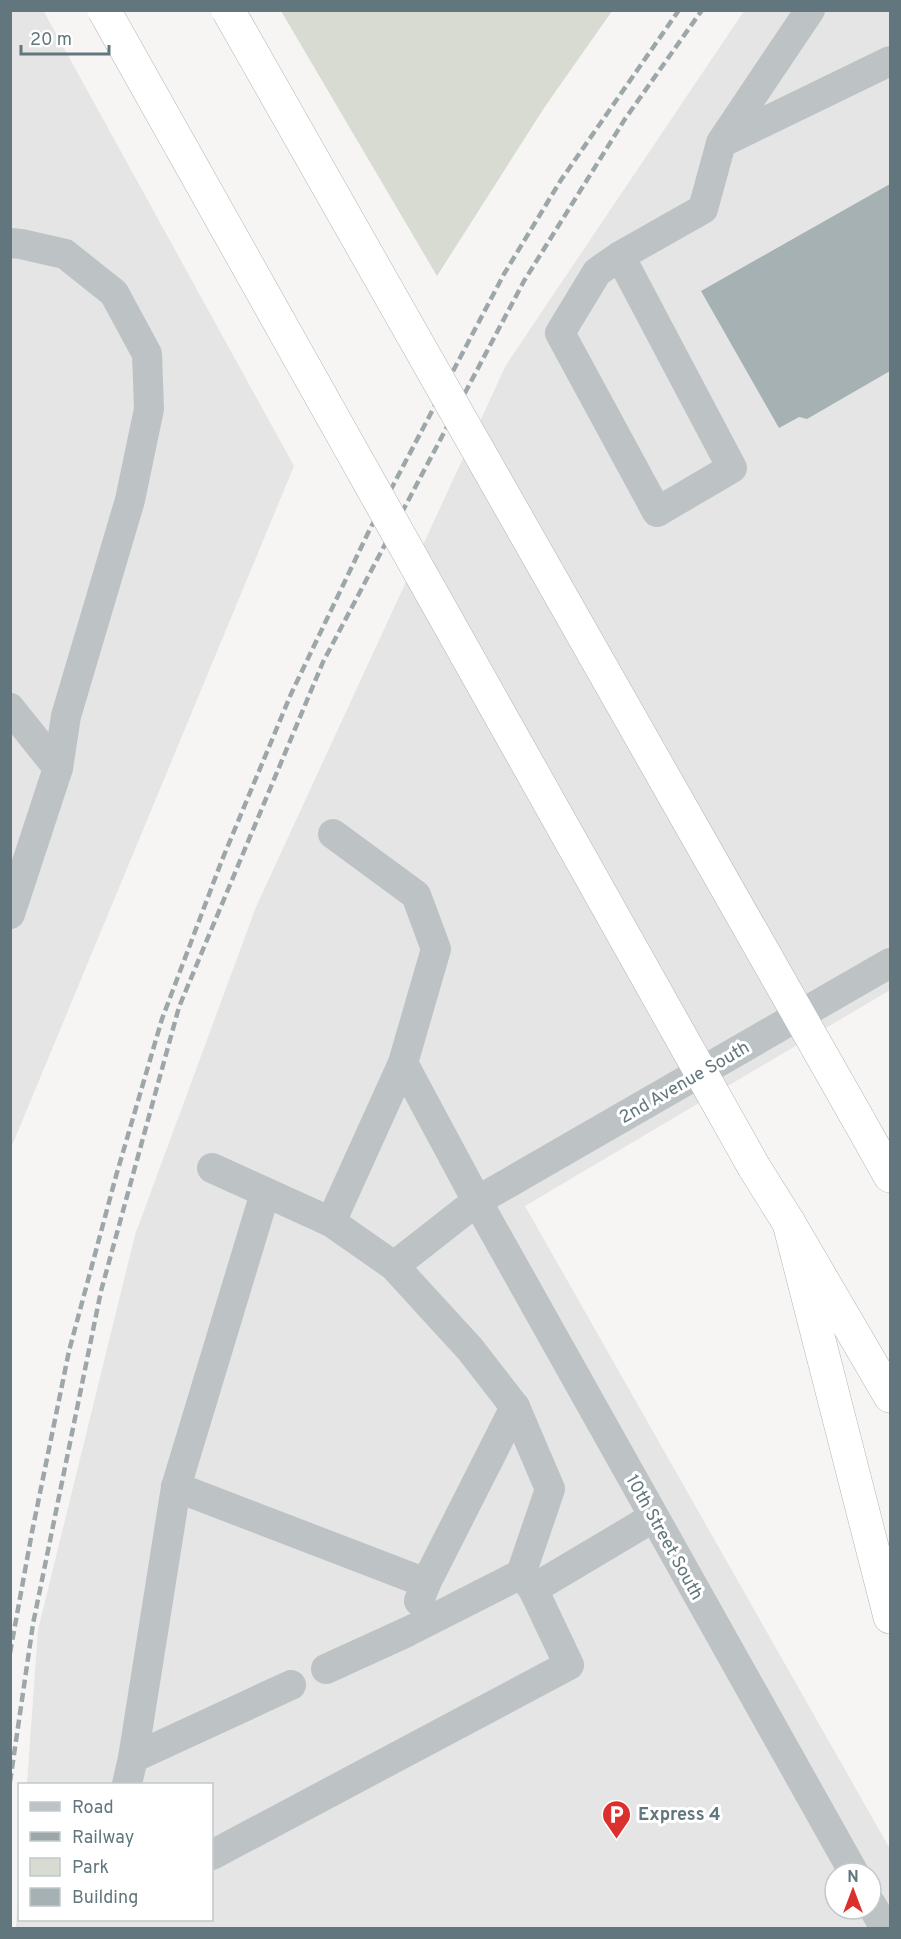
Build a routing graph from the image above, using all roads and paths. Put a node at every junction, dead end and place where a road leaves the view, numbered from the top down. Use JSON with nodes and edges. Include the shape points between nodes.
{"nodes":[{"id":1,"x":104,"y":10,"type":"edge"},
{"id":2,"x":228,"y":10,"type":"edge"},
{"id":3,"x":810,"y":10,"type":"edge"},
{"id":4,"x":891,"y":61,"type":"edge"},
{"id":5,"x":721,"y":143,"type":"junction"},
{"id":6,"x":10,"y":243,"type":"edge"},
{"id":7,"x":620,"y":256,"type":"junction"},
{"id":8,"x":10,"y":708,"type":"edge"},
{"id":9,"x":58,"y":768,"type":"junction"},
{"id":10,"x":333,"y":834,"type":"dead end"},
{"id":11,"x":10,"y":914,"type":"edge"},
{"id":12,"x":891,"y":963,"type":"edge"},
{"id":13,"x":403,"y":1063,"type":"junction"},
{"id":14,"x":858,"y":1119,"type":"junction"},
{"id":15,"x":891,"y":1154,"type":"edge"},
{"id":16,"x":212,"y":1168,"type":"dead end"},
{"id":17,"x":891,"y":1176,"type":"edge"},
{"id":18,"x":265,"y":1193,"type":"junction"},
{"id":19,"x":477,"y":1201,"type":"junction"},
{"id":20,"x":331,"y":1222,"type":"junction"},
{"id":21,"x":789,"y":1223,"type":"junction"},
{"id":22,"x":394,"y":1266,"type":"junction"},
{"id":23,"x":891,"y":1396,"type":"edge"},
{"id":24,"x":515,"y":1407,"type":"junction"},
{"id":25,"x":176,"y":1487,"type":"junction"},
{"id":26,"x":654,"y":1517,"type":"junction"},
{"id":27,"x":527,"y":1581,"type":"junction"},
{"id":28,"x":426,"y":1583,"type":"junction"},
{"id":29,"x":891,"y":1617,"type":"edge"},
{"id":30,"x":407,"y":1632,"type":"junction"},
{"id":31,"x":326,"y":1669,"type":"dead end"},
{"id":32,"x":291,"y":1685,"type":"dead end"},
{"id":33,"x":130,"y":1771,"type":"edge"},
{"id":34,"x":213,"y":1854,"type":"edge"},
{"id":35,"x":847,"y":1861,"type":"edge"}],
"edges":[{"from":1,"to":21,"type":"highway","bridge":true},
{"from":2,"to":14,"type":"highway","bridge":true},
{"from":3,"to":5,"type":"street"},
{"from":4,"to":5,"type":"street"},
{"from":5,"to":7,"type":"street","via":[[703,209]]},
{"from":6,"to":9,"type":"street","via":[[65,254],[114,293],[147,354],[149,409],[130,500],[66,716]]},
{"from":7,"to":7,"type":"street","via":[[732,468],[657,512],[560,333],[597,272]]},
{"from":8,"to":9,"type":"street"},
{"from":9,"to":11,"type":"street"},
{"from":10,"to":13,"type":"street","via":[[416,895],[436,949]]},
{"from":12,"to":19,"type":"street","name":"2nd Avenue South"},
{"from":13,"to":19,"type":"street","name":"10th Street South"},
{"from":13,"to":20,"type":"street"},
{"from":14,"to":15,"type":"highway"},
{"from":14,"to":17,"type":"highway"},
{"from":16,"to":18,"type":"street"},
{"from":18,"to":20,"type":"street"},
{"from":18,"to":25,"type":"street"},
{"from":19,"to":22,"type":"street","name":"2nd Avenue South"},
{"from":19,"to":26,"type":"street","name":"10th Street South"},
{"from":20,"to":22,"type":"street"},
{"from":21,"to":23,"type":"highway"},
{"from":21,"to":29,"type":"highway"},
{"from":22,"to":24,"type":"street","via":[[470,1349]]},
{"from":24,"to":27,"type":"street","via":[[550,1489]]},
{"from":24,"to":28,"type":"street"},
{"from":25,"to":28,"type":"street"},
{"from":25,"to":33,"type":"street"},
{"from":26,"to":27,"type":"street"},
{"from":26,"to":35,"type":"street","name":"10th Street South"},
{"from":27,"to":30,"type":"street"},
{"from":27,"to":34,"type":"street","via":[[569,1665]]},
{"from":28,"to":30,"type":"street"},
{"from":30,"to":31,"type":"street"},
{"from":32,"to":33,"type":"street"}]}
